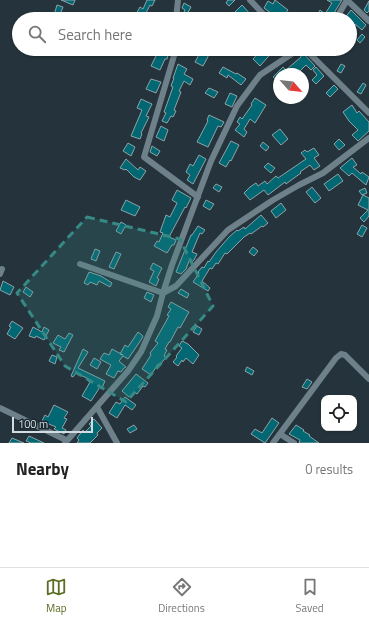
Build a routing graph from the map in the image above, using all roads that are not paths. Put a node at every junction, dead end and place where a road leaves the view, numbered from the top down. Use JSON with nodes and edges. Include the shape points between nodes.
{"nodes":[{"id":1,"x":178,"y":0,"type":"edge"},
{"id":2,"x":250,"y":0,"type":"edge"},
{"id":3,"x":347,"y":0,"type":"edge"},
{"id":4,"x":177,"y":12,"type":"edge"},
{"id":5,"x":261,"y":12,"type":"edge"},
{"id":6,"x":340,"y":12,"type":"edge"},
{"id":7,"x":369,"y":21,"type":"edge"},
{"id":8,"x":174,"y":56,"type":"edge"},
{"id":9,"x":287,"y":56,"type":"edge"},
{"id":10,"x":312,"y":56,"type":"edge"},
{"id":11,"x":369,"y":113,"type":"edge"},
{"id":12,"x":369,"y":138,"type":"edge"},
{"id":13,"x":198,"y":197,"type":"junction"},
{"id":14,"x":80,"y":264,"type":"dead end"},
{"id":15,"x":163,"y":293,"type":"junction"},
{"id":16,"x":369,"y":379,"type":"edge"},
{"id":17,"x":97,"y":407,"type":"junction"},
{"id":18,"x":0,"y":408,"type":"edge"},
{"id":19,"x":280,"y":434,"type":"junction"},
{"id":20,"x":66,"y":441,"type":"edge"},
{"id":21,"x":117,"y":443,"type":"edge"},
{"id":22,"x":273,"y":443,"type":"edge"},
{"id":23,"x":294,"y":443,"type":"edge"}],
"edges":[{"from":1,"to":4,"type":"street"},
{"from":2,"to":5,"type":"street"},
{"from":3,"to":6,"type":"street"},
{"from":3,"to":7,"type":"street"},
{"from":8,"to":13,"type":"street","via":[[144,157]]},
{"from":9,"to":13,"type":"street","via":[[260,75],[237,106]]},
{"from":10,"to":11,"type":"street"},
{"from":12,"to":15,"type":"street","via":[[324,173],[279,196],[228,230],[176,286]]},
{"from":13,"to":15,"type":"street"},
{"from":14,"to":15,"type":"street"},
{"from":15,"to":17,"type":"street","via":[[157,316],[141,352]]},
{"from":16,"to":19,"type":"street","via":[[346,355],[341,354]]},
{"from":17,"to":20,"type":"street"},
{"from":17,"to":21,"type":"street"},
{"from":18,"to":20,"type":"street"},
{"from":19,"to":22,"type":"street"},
{"from":19,"to":23,"type":"street"}]}
